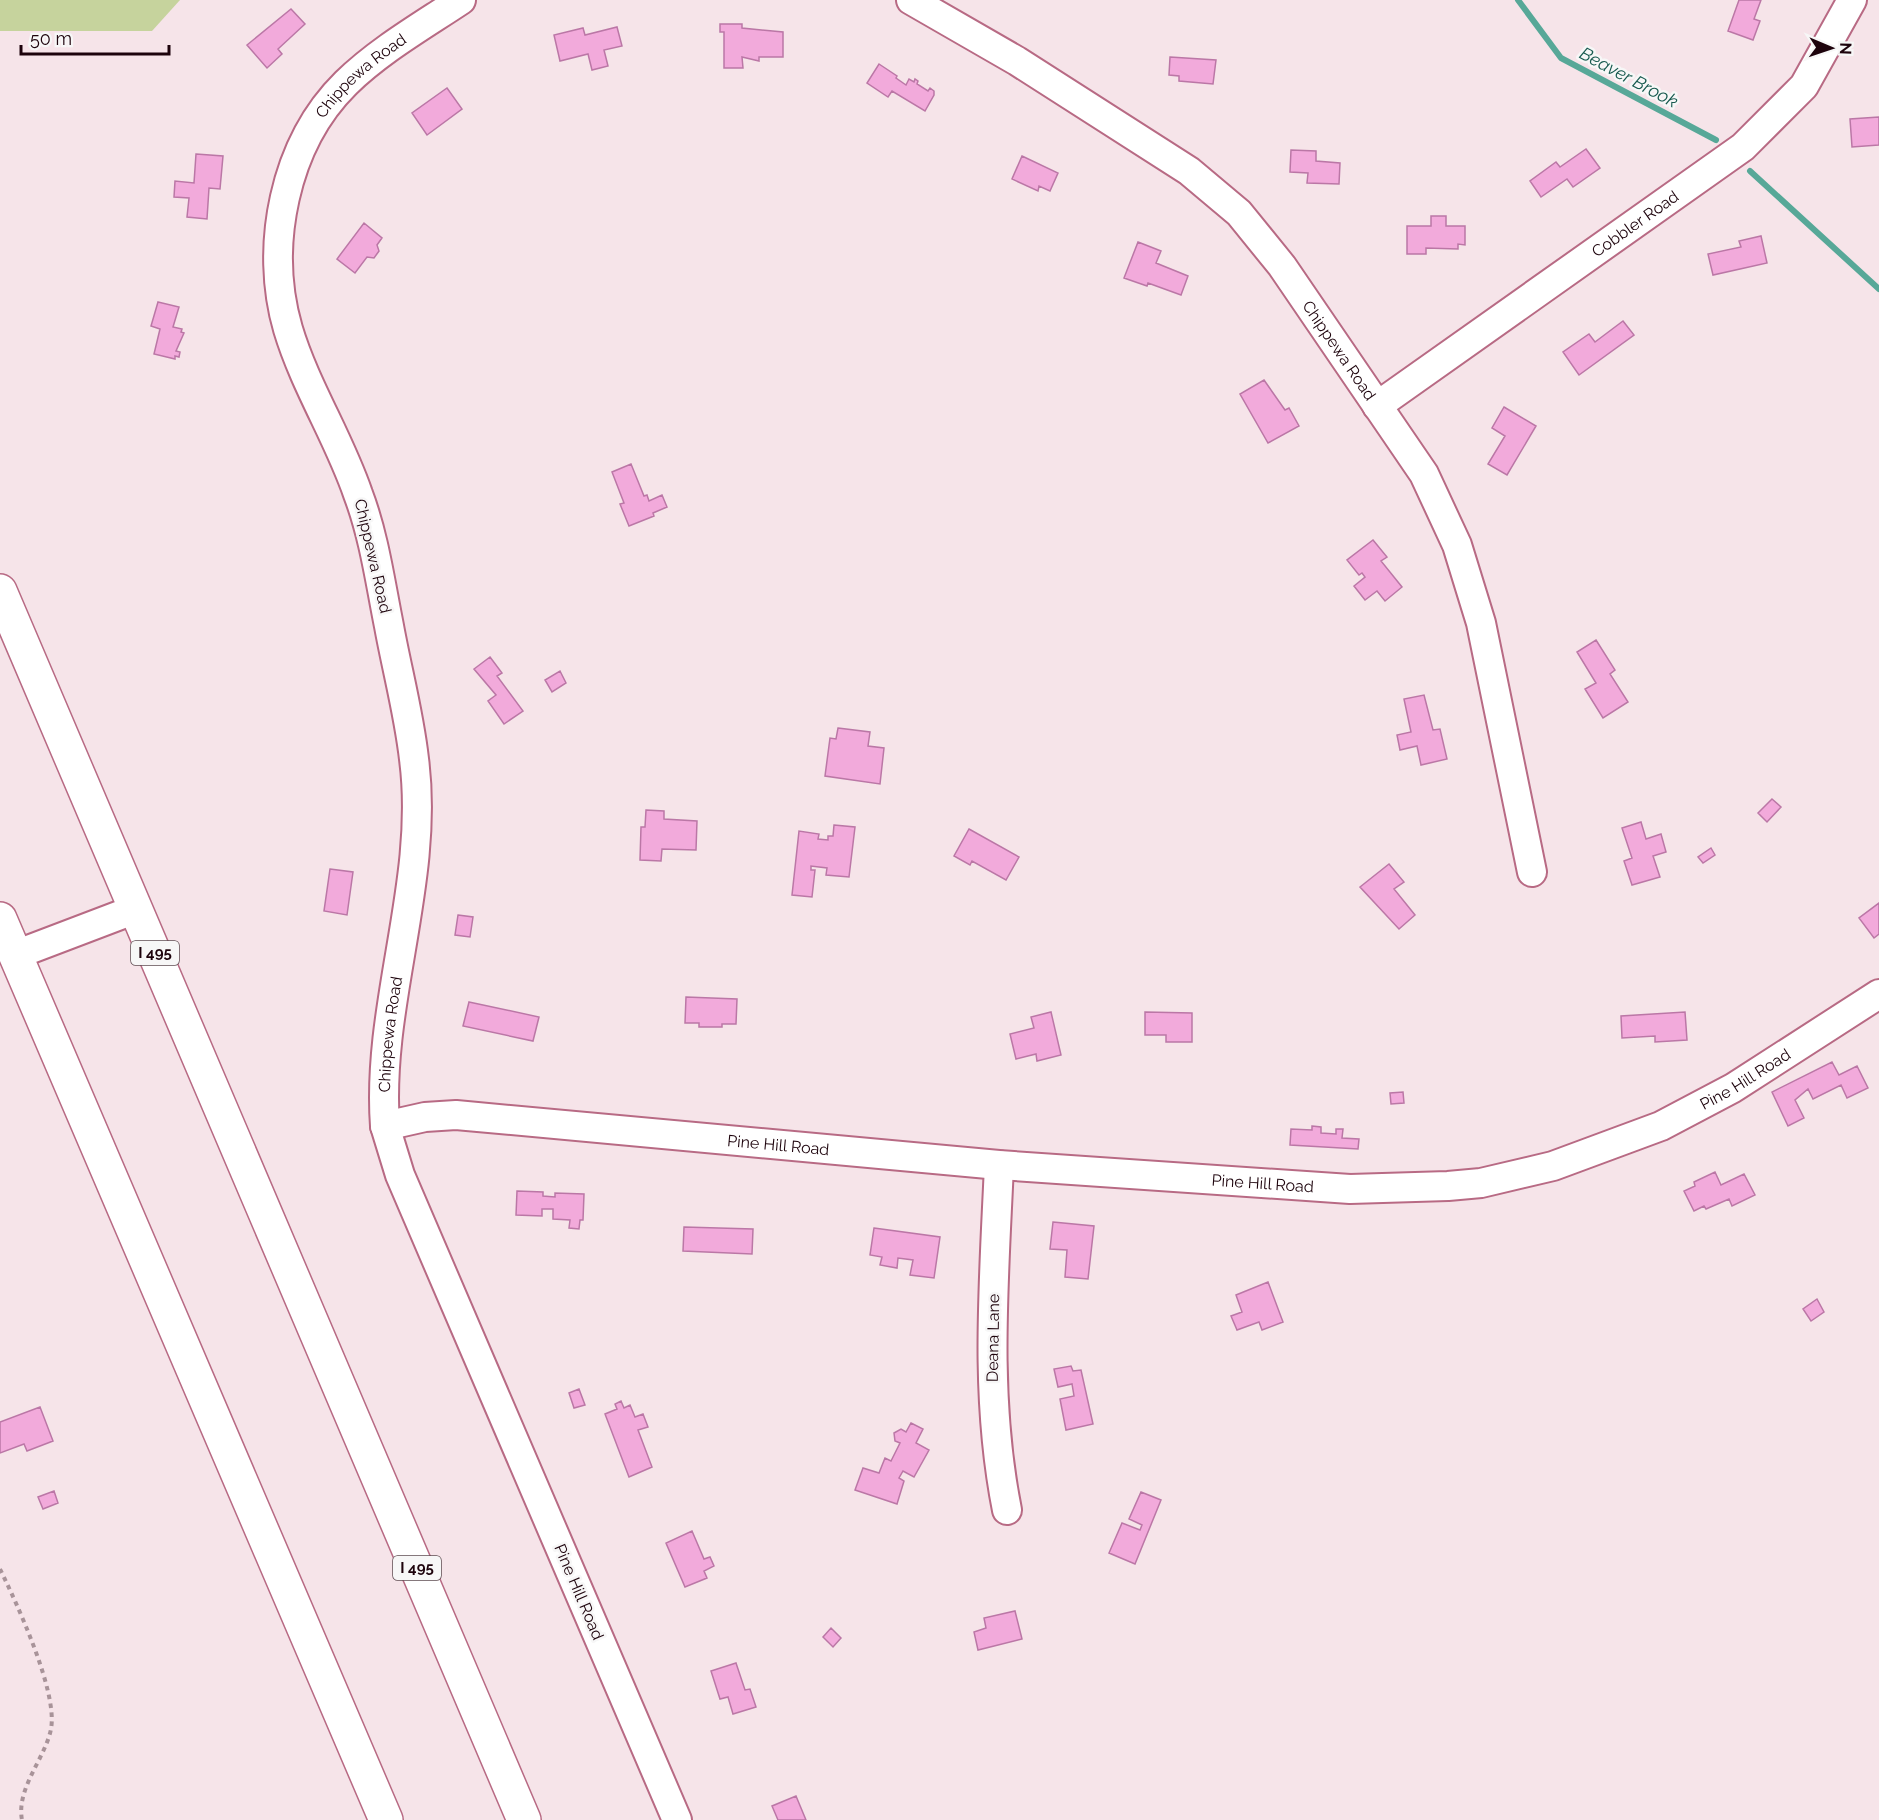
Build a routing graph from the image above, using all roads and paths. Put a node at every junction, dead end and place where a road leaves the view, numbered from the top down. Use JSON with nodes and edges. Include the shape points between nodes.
{"nodes":[{"id":1,"x":461,"y":0,"type":"edge"},
{"id":2,"x":911,"y":0,"type":"edge"},
{"id":3,"x":1852,"y":0,"type":"edge"},
{"id":4,"x":1377,"y":406,"type":"junction"},
{"id":5,"x":0,"y":591,"type":"edge"},
{"id":6,"x":1532,"y":872,"type":"dead end"},
{"id":7,"x":136,"y":909,"type":"junction"},
{"id":8,"x":0,"y":919,"type":"edge"},
{"id":9,"x":15,"y":955,"type":"junction"},
{"id":10,"x":1879,"y":994,"type":"edge"},
{"id":11,"x":386,"y":1126,"type":"junction"},
{"id":12,"x":999,"y":1165,"type":"junction"},
{"id":13,"x":1007,"y":1510,"type":"dead end"},
{"id":14,"x":0,"y":1569,"type":"edge"},
{"id":15,"x":22,"y":1820,"type":"edge"},
{"id":16,"x":386,"y":1820,"type":"edge"},
{"id":17,"x":524,"y":1820,"type":"edge"},
{"id":18,"x":677,"y":1820,"type":"edge"}],
"edges":[{"from":1,"to":11,"type":"street","name":"Chippewa Road","via":[[377,56],[329,102],[295,162],[280,232],[281,295],[288,331],[367,520],[415,760],[416,846],[386,1063]]},
{"from":2,"to":4,"type":"street","name":"Chippewa Road","via":[[1017,61],[1214,190],[1268,248]]},
{"from":3,"to":4,"type":"street","name":"Cobbler Road","via":[[1804,86],[1743,147]]},
{"from":4,"to":6,"type":"street","name":"Chippewa Road","via":[[1424,474],[1457,545],[1481,623]]},
{"from":5,"to":7,"type":"highway","number":"I 495"},
{"from":7,"to":9,"type":"street"},
{"from":7,"to":17,"type":"highway","number":"I 495"},
{"from":8,"to":9,"type":"highway"},
{"from":9,"to":16,"type":"highway"},
{"from":10,"to":12,"type":"street","name":"Pine Hill Road","via":[[1692,1111],[1590,1154],[1481,1183],[1350,1189]]},
{"from":11,"to":12,"type":"street","name":"Pine Hill Road","via":[[425,1117],[464,1115]]},
{"from":11,"to":18,"type":"street","name":"Pine Hill Road","via":[[400,1175]]},
{"from":12,"to":13,"type":"street","name":"Deana Lane","via":[[991,1340],[994,1426]]},
{"from":14,"to":15,"type":"path","via":[[17,1605],[50,1705],[51,1729],[22,1801]]}]}
